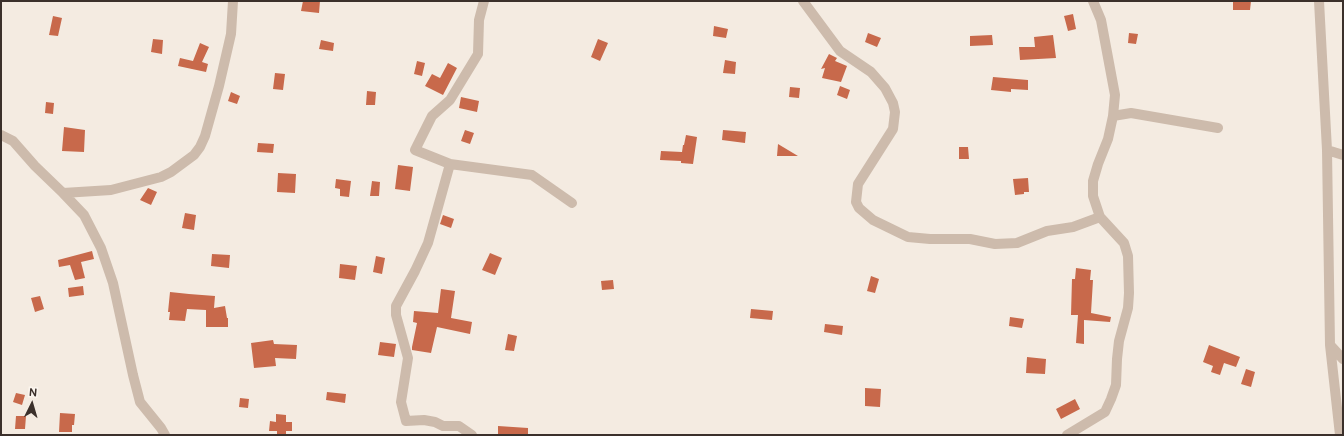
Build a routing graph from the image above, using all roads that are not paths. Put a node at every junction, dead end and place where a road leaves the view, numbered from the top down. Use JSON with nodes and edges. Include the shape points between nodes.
{"nodes":[{"id":1,"x":233,"y":1,"type":"edge"},
{"id":2,"x":484,"y":1,"type":"edge"},
{"id":3,"x":803,"y":1,"type":"edge"},
{"id":4,"x":1093,"y":1,"type":"edge"},
{"id":5,"x":1319,"y":1,"type":"edge"},
{"id":6,"x":1113,"y":116,"type":"junction"},
{"id":7,"x":1218,"y":128,"type":"dead end"},
{"id":8,"x":1,"y":135,"type":"edge"},
{"id":9,"x":1327,"y":150,"type":"junction"},
{"id":10,"x":1343,"y":155,"type":"edge"},
{"id":11,"x":450,"y":164,"type":"junction"},
{"id":12,"x":63,"y":193,"type":"junction"},
{"id":13,"x":572,"y":203,"type":"dead end"},
{"id":14,"x":1100,"y":217,"type":"junction"},
{"id":15,"x":1330,"y":345,"type":"junction"},
{"id":16,"x":1343,"y":360,"type":"edge"},
{"id":17,"x":165,"y":435,"type":"edge"},
{"id":18,"x":472,"y":435,"type":"edge"},
{"id":19,"x":1067,"y":435,"type":"edge"},
{"id":20,"x":1340,"y":435,"type":"edge"}],
"edges":[{"from":1,"to":12,"type":"street","via":[[231,34],[219,86],[205,136],[194,155],[160,177],[111,190]]},
{"from":2,"to":11,"type":"street","via":[[479,20],[478,54],[450,100],[432,116],[415,150]]},
{"from":3,"to":14,"type":"street","via":[[840,51],[871,72],[886,88],[893,103],[894,129],[858,184],[856,202],[873,220],[908,237],[970,239],[995,244],[1017,243],[1047,231],[1074,227]]},
{"from":4,"to":6,"type":"street","via":[[1101,20],[1115,95]]},
{"from":5,"to":9,"type":"street"},
{"from":6,"to":7,"type":"street","via":[[1131,114]]},
{"from":6,"to":14,"type":"street","via":[[1093,181],[1093,196]]},
{"from":8,"to":12,"type":"street","via":[[13,141]]},
{"from":9,"to":10,"type":"street"},
{"from":9,"to":15,"type":"street"},
{"from":11,"to":13,"type":"street","via":[[532,175]]},
{"from":11,"to":18,"type":"street","via":[[428,243],[396,306],[396,315],[408,358],[401,402],[406,421],[424,420],[443,426],[459,426]]},
{"from":12,"to":17,"type":"street","via":[[84,215],[101,248],[113,283],[140,402]]},
{"from":14,"to":19,"type":"street","via":[[1124,243],[1128,256],[1128,308],[1118,347],[1116,385],[1105,412]]},
{"from":15,"to":16,"type":"street"},
{"from":15,"to":20,"type":"street"}]}
